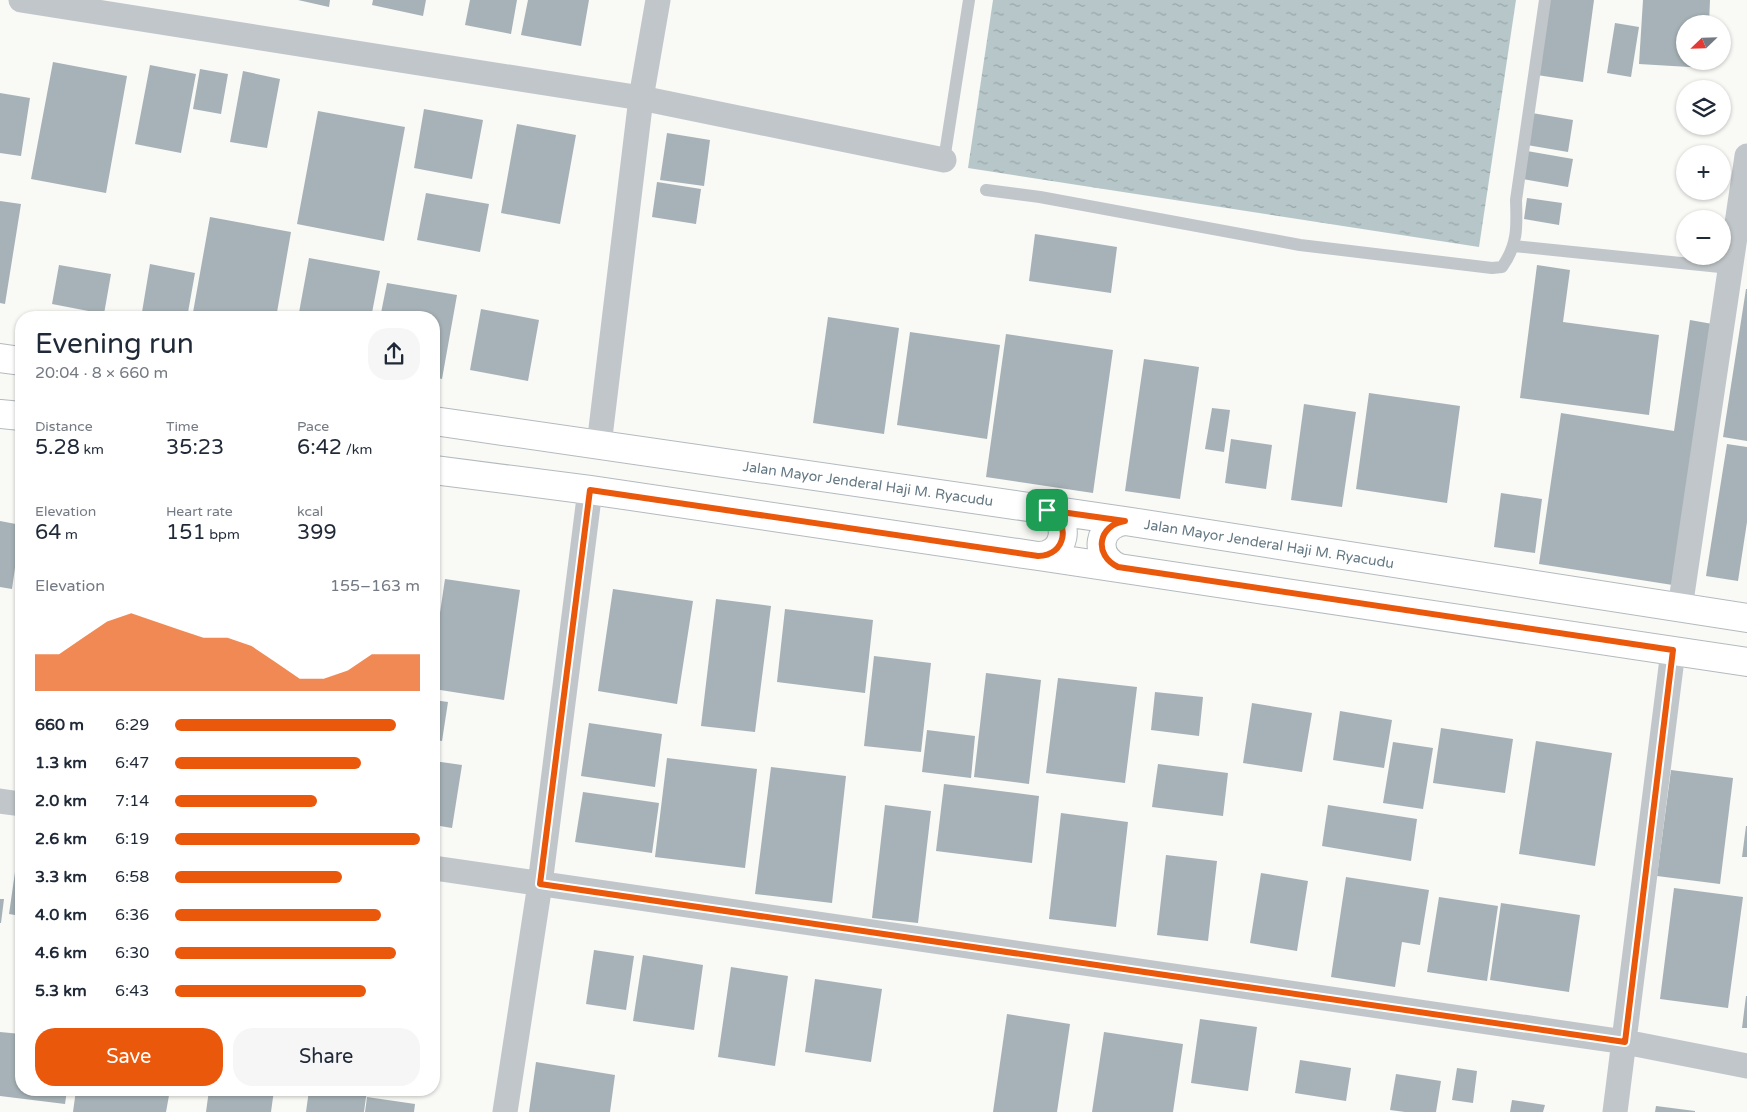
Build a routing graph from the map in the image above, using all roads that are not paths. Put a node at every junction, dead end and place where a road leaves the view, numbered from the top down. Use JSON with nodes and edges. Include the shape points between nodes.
{"nodes":[{"id":1,"x":21,"y":0,"type":"edge"},
{"id":2,"x":658,"y":0,"type":"edge"},
{"id":3,"x":969,"y":0,"type":"edge"},
{"id":4,"x":1545,"y":0,"type":"edge"},
{"id":5,"x":642,"y":98,"type":"junction"},
{"id":6,"x":1747,"y":156,"type":"edge"},
{"id":7,"x":944,"y":160,"type":"joint"},
{"id":8,"x":986,"y":190,"type":"dead end"},
{"id":9,"x":1514,"y":246,"type":"junction"},
{"id":10,"x":1738,"y":269,"type":"edge"},
{"id":11,"x":0,"y":358,"type":"edge"},
{"id":12,"x":15,"y":360,"type":"edge"},
{"id":13,"x":0,"y":414,"type":"edge"},
{"id":14,"x":15,"y":415,"type":"edge"},
{"id":15,"x":440,"y":422,"type":"edge"},
{"id":16,"x":599,"y":445,"type":"junction"},
{"id":17,"x":440,"y":471,"type":"edge"},
{"id":18,"x":590,"y":490,"type":"junction"},
{"id":19,"x":1047,"y":510,"type":"junction"},
{"id":20,"x":1125,"y":521,"type":"junction"},
{"id":21,"x":1038,"y":556,"type":"junction"},
{"id":22,"x":1118,"y":567,"type":"junction"},
{"id":23,"x":1680,"y":608,"type":"junction"},
{"id":24,"x":1747,"y":618,"type":"edge"},
{"id":25,"x":1673,"y":650,"type":"junction"},
{"id":26,"x":1747,"y":662,"type":"edge"},
{"id":27,"x":0,"y":801,"type":"edge"},
{"id":28,"x":15,"y":803,"type":"edge"},
{"id":29,"x":440,"y":869,"type":"edge"},
{"id":30,"x":540,"y":884,"type":"junction"},
{"id":31,"x":1625,"y":1042,"type":"junction"},
{"id":32,"x":1747,"y":1066,"type":"edge"},
{"id":33,"x":505,"y":1112,"type":"edge"},
{"id":34,"x":1616,"y":1112,"type":"edge"}],
"edges":[{"from":1,"to":5,"type":"street"},
{"from":2,"to":5,"type":"street"},
{"from":3,"to":7,"type":"lane"},
{"from":4,"to":9,"type":"lane","via":[[1516,200]]},
{"from":5,"to":7,"type":"street"},
{"from":5,"to":16,"type":"street"},
{"from":6,"to":10,"type":"street"},
{"from":8,"to":9,"type":"lane","via":[[1300,245],[1492,268],[1502,267]]},
{"from":9,"to":10,"type":"lane"},
{"from":10,"to":23,"type":"street"},
{"from":11,"to":12,"type":"main road"},
{"from":13,"to":14,"type":"main road"},
{"from":15,"to":16,"type":"main road","name":"Jalan Mayor Jenderal Haji M. Ryacudu"},
{"from":16,"to":19,"type":"main road","name":"Jalan Mayor Jenderal Haji M. Ryacudu"},
{"from":17,"to":18,"type":"main road"},
{"from":18,"to":21,"type":"main road"},
{"from":18,"to":30,"type":"street"},
{"from":19,"to":20,"type":"main road","name":"Jalan Mayor Jenderal Haji M. Ryacudu"},
{"from":19,"to":21,"type":"main road","via":[[1059,520],[1062,538],[1053,552]]},
{"from":20,"to":22,"type":"main road","via":[[1111,526],[1103,539],[1104,554]]},
{"from":20,"to":23,"type":"main road","name":"Jalan Mayor Jenderal Haji M. Ryacudu"},
{"from":21,"to":22,"type":"main road"},
{"from":22,"to":25,"type":"main road"},
{"from":23,"to":24,"type":"main road","name":"Jalan Mayor Jenderal Haji M. Ryacudu"},
{"from":25,"to":26,"type":"main road"},
{"from":25,"to":31,"type":"street"},
{"from":27,"to":28,"type":"street"},
{"from":29,"to":30,"type":"street"},
{"from":30,"to":31,"type":"street"},
{"from":30,"to":33,"type":"street"},
{"from":31,"to":32,"type":"street"},
{"from":31,"to":34,"type":"street"}]}
